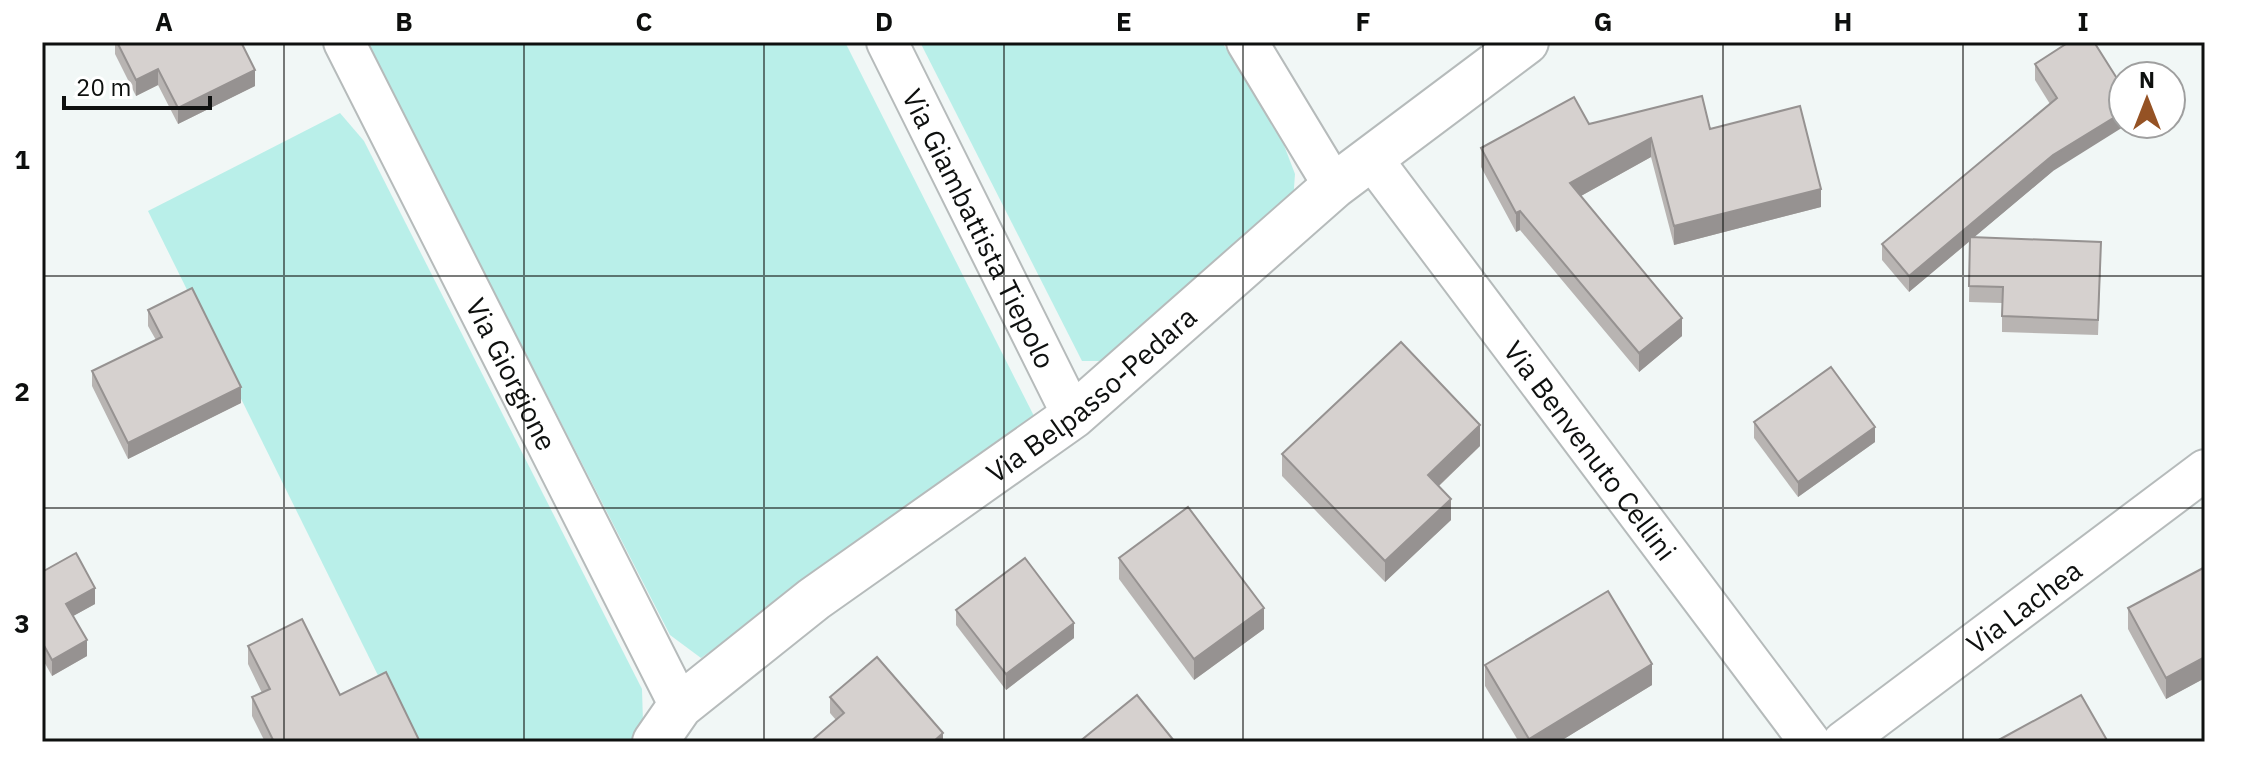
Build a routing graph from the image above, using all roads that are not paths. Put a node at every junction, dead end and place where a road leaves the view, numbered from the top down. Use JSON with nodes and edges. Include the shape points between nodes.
{"nodes":[{"id":1,"x":344,"y":42,"type":"edge"},
{"id":2,"x":887,"y":42,"type":"edge"},
{"id":3,"x":1247,"y":42,"type":"edge"},
{"id":4,"x":1526,"y":42,"type":"edge"},
{"id":5,"x":1372,"y":159,"type":"junction"},
{"id":6,"x":1334,"y":186,"type":"junction"},
{"id":7,"x":1073,"y":416,"type":"junction"},
{"id":8,"x":2205,"y":470,"type":"edge"},
{"id":9,"x":680,"y":706,"type":"junction"},
{"id":10,"x":655,"y":742,"type":"edge"},
{"id":11,"x":1810,"y":742,"type":"edge"},
{"id":12,"x":1843,"y":742,"type":"edge"}],
"edges":[{"from":1,"to":9,"type":"street","name":"Via Giorgione"},
{"from":2,"to":7,"type":"street","name":"Via Giambattista Tiepolo"},
{"from":3,"to":6,"type":"street"},
{"from":4,"to":5,"type":"street","name":"Via Belpasso-Pedara"},
{"from":5,"to":6,"type":"street","name":"Via Belpasso-Pedara"},
{"from":5,"to":11,"type":"street","name":"Via Benvenuto Cellini"},
{"from":6,"to":7,"type":"street","name":"Via Belpasso-Pedara"},
{"from":7,"to":9,"type":"street","name":"Via Belpasso-Pedara","via":[[814,599]]},
{"from":8,"to":12,"type":"street","name":"Via Lachea"},
{"from":9,"to":10,"type":"street","name":"Via Belpasso-Pedara"}]}
